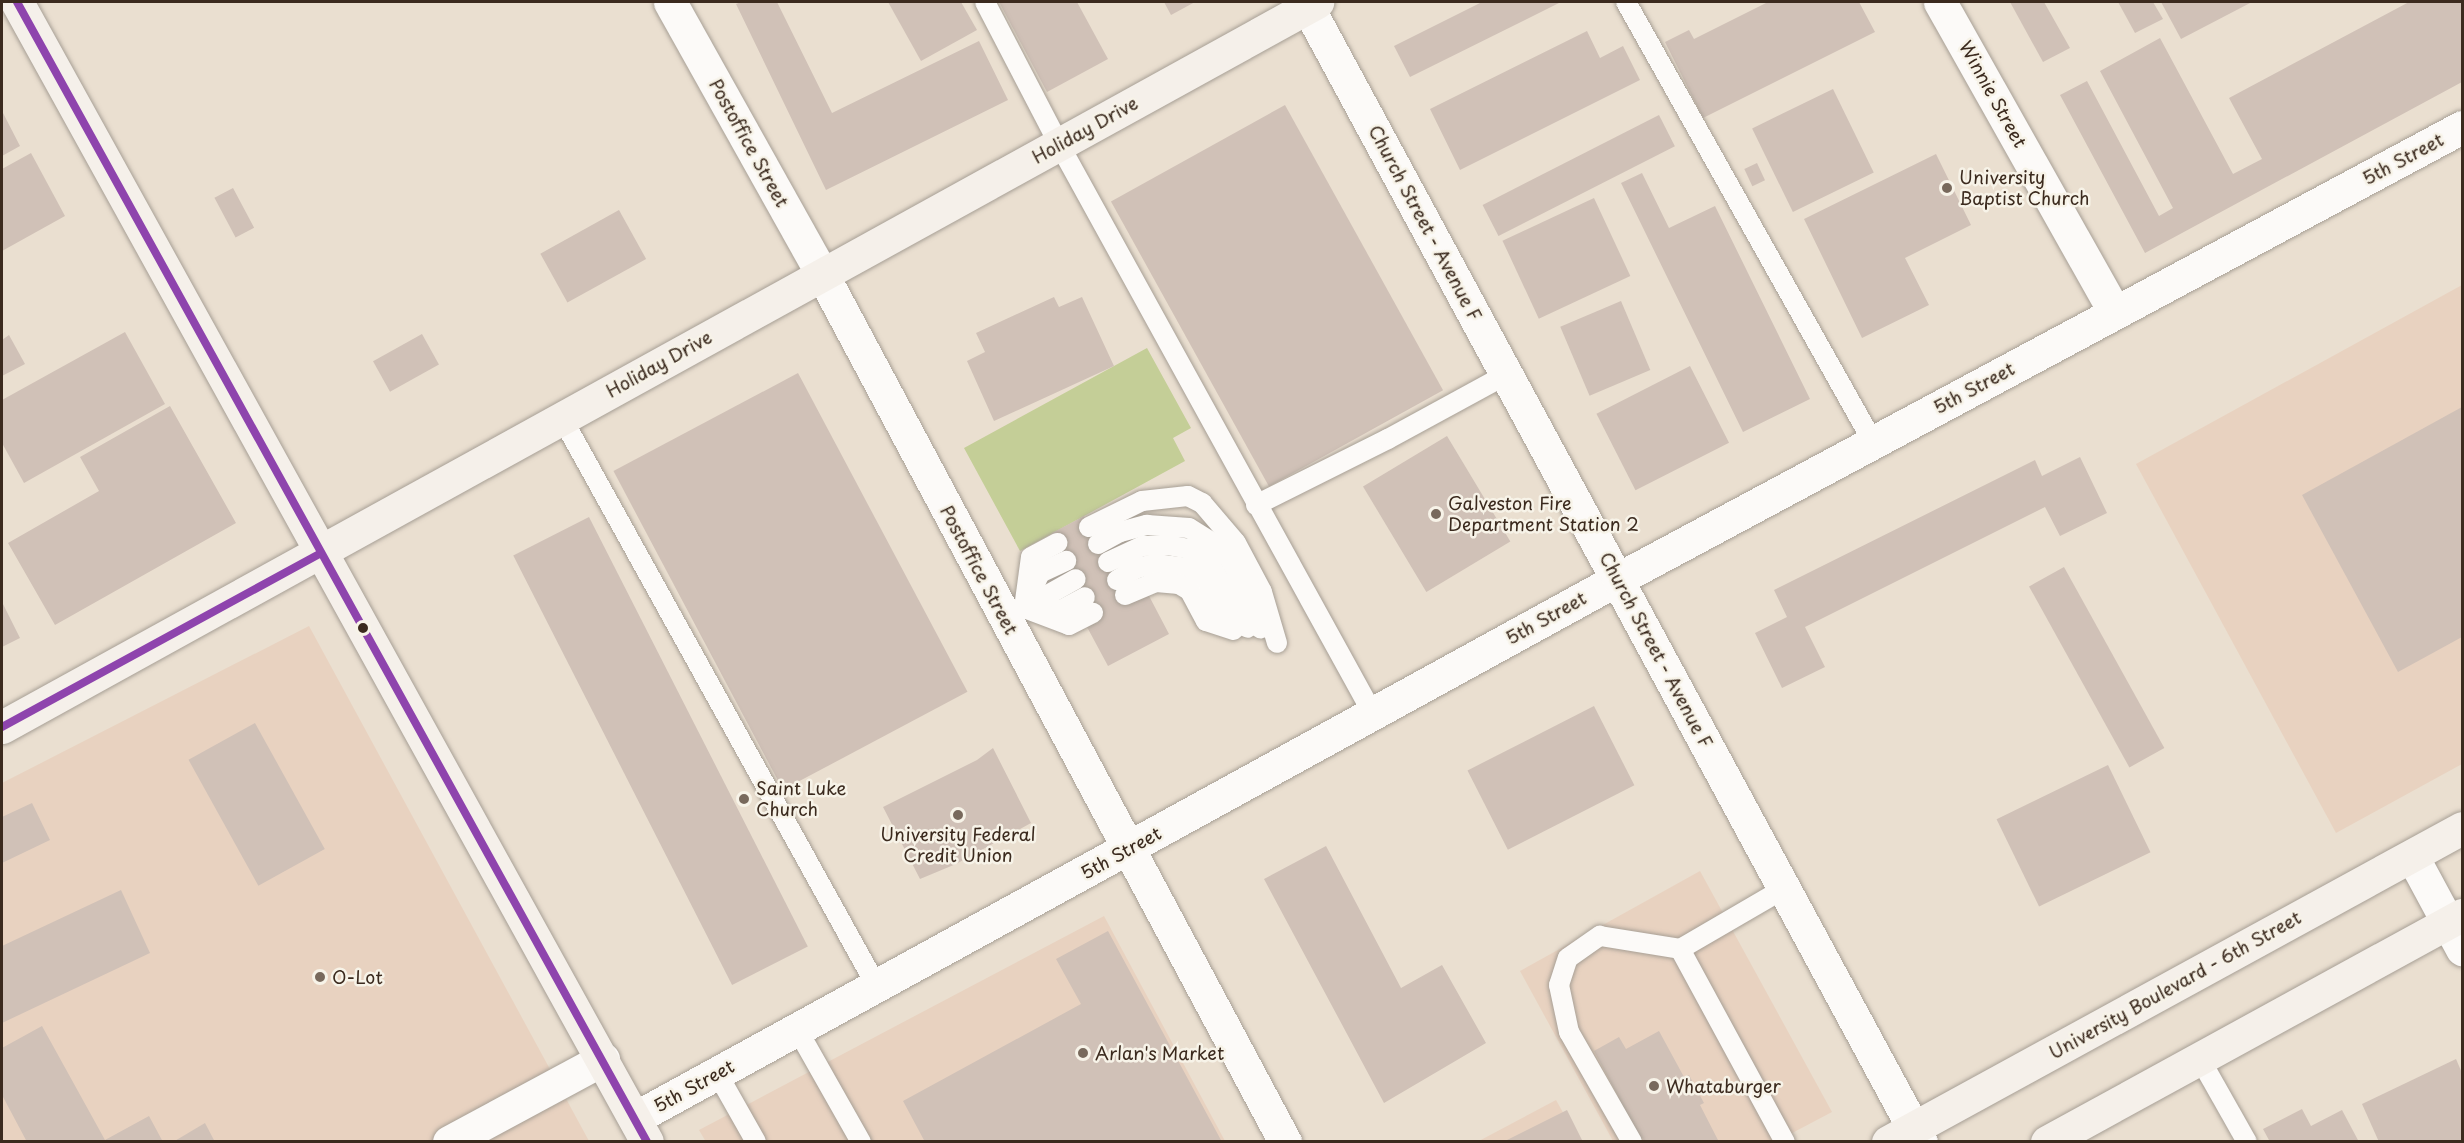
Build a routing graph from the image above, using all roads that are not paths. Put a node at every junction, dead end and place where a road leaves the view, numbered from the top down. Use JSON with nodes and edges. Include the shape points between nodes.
{"nodes":[{"id":1,"x":17,"y":2,"type":"edge"},
{"id":2,"x":670,"y":2,"type":"edge"},
{"id":3,"x":985,"y":2,"type":"edge"},
{"id":4,"x":1626,"y":2,"type":"edge"},
{"id":5,"x":1940,"y":2,"type":"edge"},
{"id":6,"x":1310,"y":3,"type":"edge"},
{"id":7,"x":2463,"y":127,"type":"edge"},
{"id":8,"x":1059,"y":144,"type":"junction"},
{"id":9,"x":822,"y":274,"type":"junction"},
{"id":10,"x":2115,"y":312,"type":"junction"},
{"id":11,"x":1507,"y":374,"type":"junction"},
{"id":12,"x":562,"y":418,"type":"junction"},
{"id":13,"x":1872,"y":442,"type":"junction"},
{"id":14,"x":1256,"y":505,"type":"junction"},
{"id":15,"x":1062,"y":552,"type":"dead end"},
{"id":16,"x":321,"y":553,"type":"junction"},
{"id":17,"x":1076,"y":579,"type":"dead end"},
{"id":18,"x":1618,"y":579,"type":"junction"},
{"id":19,"x":1089,"y":605,"type":"dead end"},
{"id":20,"x":1015,"y":613,"type":"junction"},
{"id":21,"x":1277,"y":643,"type":"junction"},
{"id":22,"x":1373,"y":714,"type":"junction"},
{"id":23,"x":2,"y":727,"type":"edge"},
{"id":24,"x":2463,"y":828,"type":"edge"},
{"id":25,"x":1128,"y":850,"type":"junction"},
{"id":26,"x":2412,"y":856,"type":"junction"},
{"id":27,"x":1785,"y":888,"type":"junction"},
{"id":28,"x":2458,"y":929,"type":"edge"},
{"id":29,"x":1680,"y":949,"type":"junction"},
{"id":30,"x":876,"y":985,"type":"junction"},
{"id":31,"x":797,"y":1029,"type":"junction"},
{"id":32,"x":603,"y":1059,"type":"junction"},
{"id":33,"x":2200,"y":1059,"type":"junction"},
{"id":34,"x":717,"y":1073,"type":"junction"},
{"id":35,"x":641,"y":1130,"type":"edge"},
{"id":36,"x":1908,"y":1137,"type":"edge"},
{"id":37,"x":1776,"y":1138,"type":"edge"},
{"id":38,"x":449,"y":1142,"type":"edge"},
{"id":39,"x":756,"y":1142,"type":"edge"},
{"id":40,"x":861,"y":1142,"type":"edge"},
{"id":41,"x":1285,"y":1142,"type":"edge"},
{"id":42,"x":1632,"y":1142,"type":"edge"},
{"id":43,"x":2047,"y":1142,"type":"edge"},
{"id":44,"x":2247,"y":1142,"type":"edge"}],
"edges":[{"from":1,"to":16,"type":"street"},
{"from":2,"to":9,"type":"street","name":"Postoffice Street"},
{"from":3,"to":8,"type":"lane"},
{"from":4,"to":13,"type":"lane"},
{"from":5,"to":10,"type":"street","name":"Winnie Street"},
{"from":6,"to":8,"type":"street","name":"Holiday Drive"},
{"from":6,"to":11,"type":"street","name":"Church Street - Avenue F"},
{"from":7,"to":10,"type":"street","name":"5th Street"},
{"from":8,"to":9,"type":"street","name":"Holiday Drive"},
{"from":8,"to":14,"type":"lane"},
{"from":9,"to":12,"type":"street","name":"Holiday Drive"},
{"from":9,"to":20,"type":"street","name":"Postoffice Street"},
{"from":10,"to":13,"type":"street","name":"5th Street"},
{"from":11,"to":14,"type":"lane"},
{"from":11,"to":18,"type":"street","name":"Church Street - Avenue F"},
{"from":12,"to":16,"type":"street","name":"Holiday Drive"},
{"from":12,"to":30,"type":"lane"},
{"from":13,"to":18,"type":"street","name":"5th Street"},
{"from":14,"to":22,"type":"lane"},
{"from":15,"to":20,"type":"lane","via":[[1040,573]]},
{"from":16,"to":23,"type":"street","name":"Holiday Drive"},
{"from":16,"to":32,"type":"street"},
{"from":17,"to":20,"type":"lane"},
{"from":18,"to":22,"type":"street","name":"5th Street"},
{"from":18,"to":27,"type":"street","name":"Church Street - Avenue F"},
{"from":19,"to":20,"type":"lane","via":[[1069,625]]},
{"from":20,"to":25,"type":"street","name":"Postoffice Street"},
{"from":21,"to":21,"type":"lane","via":[[1206,621],[1190,591],[1179,584],[1116,579],[1143,546],[1167,544],[1190,549],[1209,562],[1234,606]]},
{"from":21,"to":21,"type":"lane","via":[[1228,558],[1196,532],[1175,525],[1147,525],[1094,535],[1128,507],[1150,499],[1188,496],[1202,503],[1236,543],[1262,592]]},
{"from":22,"to":25,"type":"street","name":"5th Street"},
{"from":24,"to":26,"type":"street","name":"University Boulevard - 6th Street"},
{"from":25,"to":30,"type":"street","name":"5th Street"},
{"from":25,"to":41,"type":"street","name":"Postoffice Street"},
{"from":26,"to":28,"type":"street"},
{"from":26,"to":36,"type":"street","name":"University Boulevard - 6th Street"},
{"from":27,"to":29,"type":"lane"},
{"from":27,"to":36,"type":"street","name":"Church Street - Avenue F"},
{"from":28,"to":33,"type":"street"},
{"from":29,"to":37,"type":"lane"},
{"from":29,"to":42,"type":"lane","via":[[1600,936],[1568,958],[1559,985],[1569,1032]]},
{"from":30,"to":31,"type":"street","name":"5th Street"},
{"from":31,"to":34,"type":"street","name":"5th Street"},
{"from":31,"to":40,"type":"lane"},
{"from":32,"to":35,"type":"street"},
{"from":32,"to":38,"type":"street"},
{"from":33,"to":43,"type":"street"},
{"from":33,"to":44,"type":"lane"},
{"from":34,"to":35,"type":"street","name":"5th Street"},
{"from":34,"to":39,"type":"lane"}]}
